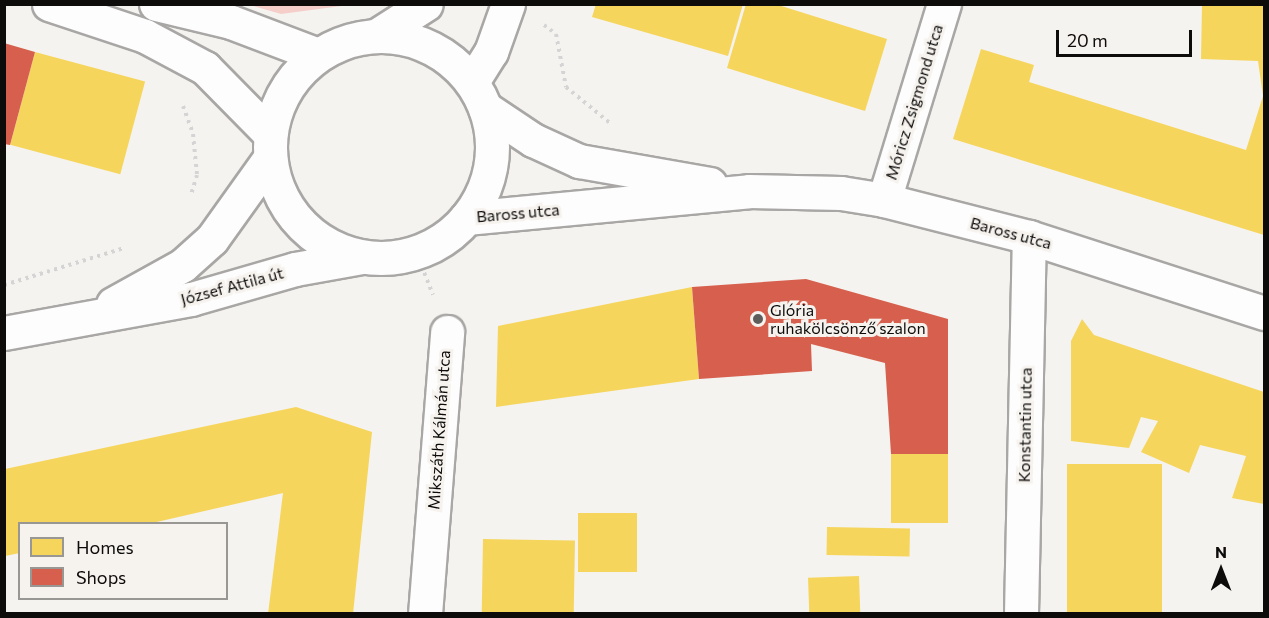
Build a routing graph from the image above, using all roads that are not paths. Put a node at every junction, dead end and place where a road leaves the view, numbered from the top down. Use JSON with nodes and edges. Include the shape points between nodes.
{"nodes":[{"id":1,"x":49,"y":4,"type":"edge"},
{"id":2,"x":156,"y":4,"type":"edge"},
{"id":3,"x":426,"y":4,"type":"edge"},
{"id":4,"x":508,"y":4,"type":"edge"},
{"id":5,"x":944,"y":4,"type":"edge"},
{"id":6,"x":376,"y":36,"type":"junction"},
{"id":7,"x":318,"y":55,"type":"junction"},
{"id":8,"x":478,"y":95,"type":"junction"},
{"id":9,"x":270,"y":146,"type":"junction"},
{"id":10,"x":749,"y":191,"type":"junction"},
{"id":11,"x":884,"y":200,"type":"junction"},
{"id":12,"x":466,"y":218,"type":"junction"},
{"id":13,"x":1029,"y":237,"type":"junction"},
{"id":14,"x":367,"y":256,"type":"junction"},
{"id":15,"x":1264,"y":313,"type":"edge"},
{"id":16,"x":96,"y":314,"type":"junction"},
{"id":17,"x":447,"y":332,"type":"road end"},
{"id":18,"x":4,"y":333,"type":"edge"},
{"id":19,"x":425,"y":614,"type":"edge"},
{"id":20,"x":1021,"y":614,"type":"edge"}],
"edges":[{"from":1,"to":9,"type":"street","via":[[145,36],[205,68]]},
{"from":2,"to":7,"type":"street","via":[[231,22]]},
{"from":3,"to":6,"type":"street"},
{"from":4,"to":8,"type":"street"},
{"from":5,"to":11,"type":"street","name":"Móricz Zsigmond utca"},
{"from":6,"to":7,"type":"street","via":[[356,38]]},
{"from":6,"to":8,"type":"street","name":"Baross utca","via":[[398,37],[430,48],[457,65]]},
{"from":7,"to":9,"type":"street","name":"József Attila út","via":[[287,87]]},
{"from":8,"to":10,"type":"street","name":"Baross utca","via":[[533,140],[579,161]]},
{"from":8,"to":12,"type":"street","via":[[491,142],[488,176]]},
{"from":9,"to":14,"type":"street","via":[[286,205],[302,224],[321,240]]},
{"from":9,"to":16,"type":"street","name":"József Attila út","via":[[212,239],[183,265]]},
{"from":10,"to":11,"type":"street","name":"Baross utca","via":[[841,193]]},
{"from":10,"to":12,"type":"street","name":"Baross utca"},
{"from":11,"to":13,"type":"street","name":"Baross utca"},
{"from":12,"to":14,"type":"street","via":[[444,238],[416,252],[392,257]]},
{"from":13,"to":15,"type":"street","name":"Baross utca"},
{"from":13,"to":20,"type":"street","name":"Konstantin utca"},
{"from":14,"to":16,"type":"street","name":"József Attila út","via":[[295,269],[191,299]]},
{"from":16,"to":18,"type":"street","name":"József Attila út"},
{"from":17,"to":19,"type":"street","name":"Mikszáth Kálmán utca"}]}
